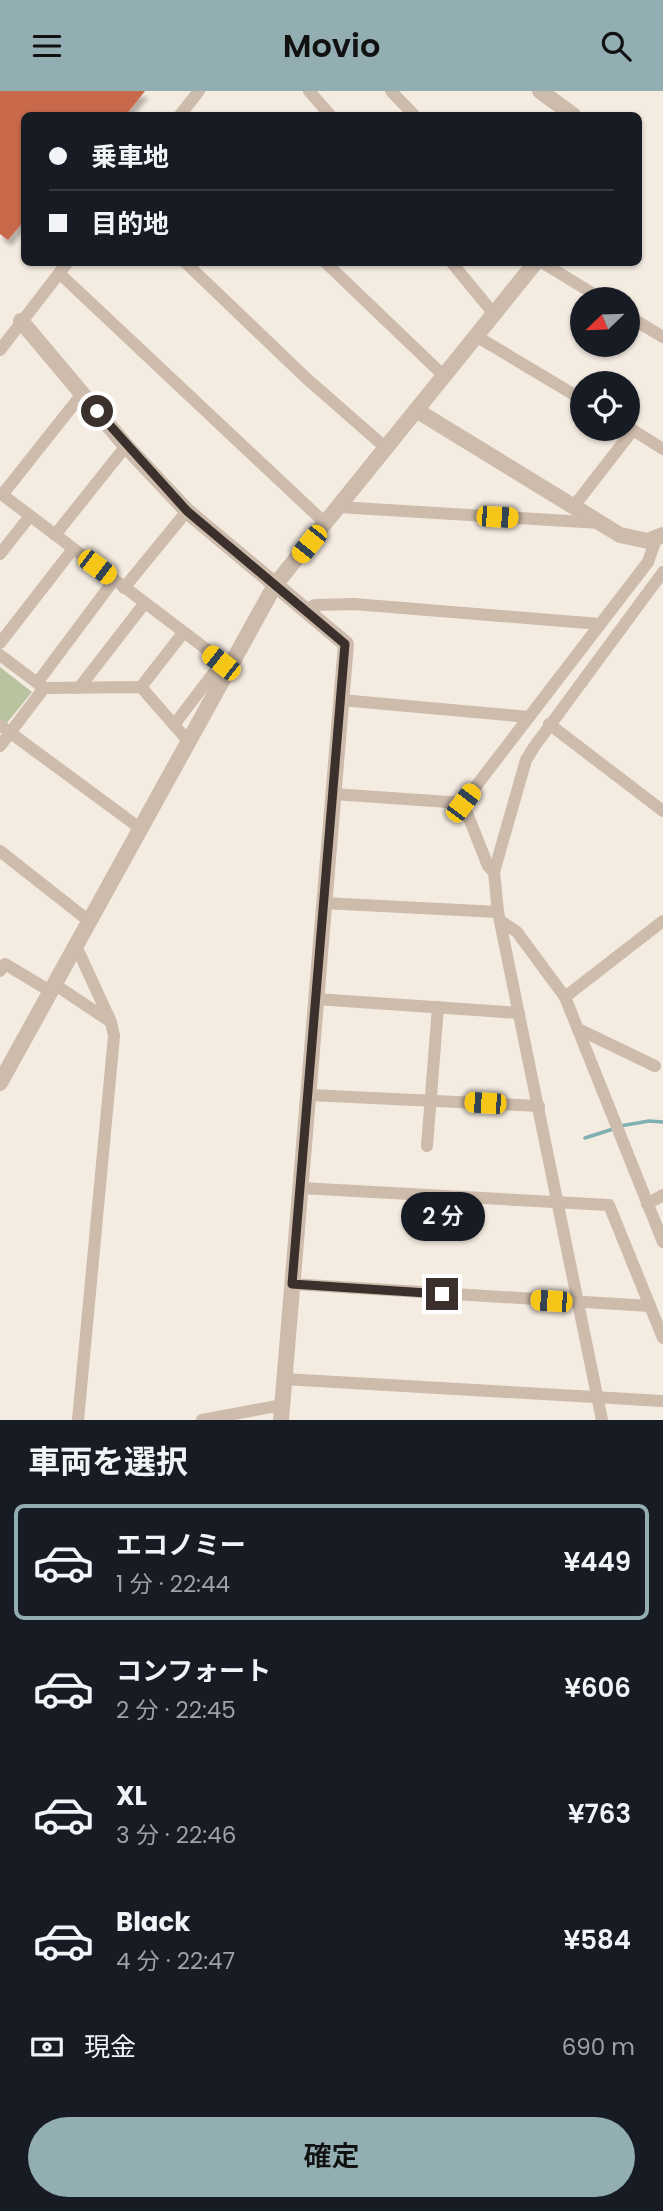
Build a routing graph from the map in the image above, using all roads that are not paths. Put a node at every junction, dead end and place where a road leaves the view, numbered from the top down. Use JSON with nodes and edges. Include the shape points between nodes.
{"nodes":[{"id":1,"x":199,"y":91,"type":"edge"},
{"id":2,"x":309,"y":91,"type":"edge"},
{"id":3,"x":391,"y":91,"type":"edge"},
{"id":4,"x":540,"y":91,"type":"edge"},
{"id":5,"x":182,"y":112,"type":"edge"},
{"id":6,"x":327,"y":112,"type":"edge"},
{"id":7,"x":411,"y":112,"type":"edge"},
{"id":8,"x":569,"y":112,"type":"edge"},
{"id":9,"x":189,"y":266,"type":"edge"},
{"id":10,"x":329,"y":266,"type":"edge"},
{"id":11,"x":454,"y":266,"type":"edge"},
{"id":12,"x":534,"y":266,"type":"edge"},
{"id":13,"x":549,"y":266,"type":"edge"},
{"id":14,"x":63,"y":268,"type":"edge"},
{"id":15,"x":583,"y":287,"type":"edge"},
{"id":16,"x":494,"y":314,"type":"junction"},
{"id":17,"x":21,"y":321,"type":"junction"},
{"id":18,"x":640,"y":323,"type":"edge"},
{"id":19,"x":476,"y":336,"type":"junction"},
{"id":20,"x":663,"y":337,"type":"edge"},
{"id":21,"x":0,"y":350,"type":"edge"},
{"id":22,"x":444,"y":376,"type":"junction"},
{"id":23,"x":570,"y":392,"type":"edge"},
{"id":24,"x":82,"y":394,"type":"junction"},
{"id":25,"x":416,"y":410,"type":"junction"},
{"id":26,"x":640,"y":435,"type":"edge"},
{"id":27,"x":621,"y":441,"type":"edge"},
{"id":28,"x":126,"y":446,"type":"junction"},
{"id":29,"x":386,"y":448,"type":"junction"},
{"id":30,"x":663,"y":450,"type":"edge"},
{"id":31,"x":1,"y":494,"type":"edge"},
{"id":32,"x":574,"y":506,"type":"junction"},
{"id":33,"x":338,"y":507,"type":"junction"},
{"id":34,"x":187,"y":511,"type":"junction"},
{"id":35,"x":30,"y":516,"type":"junction"},
{"id":36,"x":325,"y":523,"type":"junction"},
{"id":37,"x":603,"y":524,"type":"junction"},
{"id":38,"x":55,"y":535,"type":"junction"},
{"id":39,"x":659,"y":537,"type":"edge"},
{"id":40,"x":73,"y":549,"type":"junction"},
{"id":41,"x":0,"y":554,"type":"edge"},
{"id":42,"x":663,"y":572,"type":"edge"},
{"id":43,"x":119,"y":584,"type":"junction"},
{"id":44,"x":275,"y":585,"type":"junction"},
{"id":45,"x":144,"y":604,"type":"junction"},
{"id":46,"x":306,"y":609,"type":"junction"},
{"id":47,"x":600,"y":624,"type":"junction"},
{"id":48,"x":183,"y":633,"type":"junction"},
{"id":49,"x":0,"y":643,"type":"edge"},
{"id":50,"x":0,"y":655,"type":"edge"},
{"id":51,"x":226,"y":665,"type":"junction"},
{"id":52,"x":41,"y":685,"type":"junction"},
{"id":53,"x":141,"y":687,"type":"junction"},
{"id":54,"x":79,"y":688,"type":"junction"},
{"id":55,"x":341,"y":700,"type":"junction"},
{"id":56,"x":529,"y":717,"type":"junction"},
{"id":57,"x":174,"y":725,"type":"junction"},
{"id":58,"x":549,"y":725,"type":"junction"},
{"id":59,"x":5,"y":728,"type":"edge"},
{"id":60,"x":189,"y":742,"type":"junction"},
{"id":61,"x":0,"y":745,"type":"edge"},
{"id":62,"x":333,"y":794,"type":"junction"},
{"id":63,"x":463,"y":803,"type":"junction"},
{"id":64,"x":663,"y":811,"type":"edge"},
{"id":65,"x":141,"y":829,"type":"junction"},
{"id":66,"x":0,"y":851,"type":"edge"},
{"id":67,"x":494,"y":872,"type":"junction"},
{"id":68,"x":324,"y":903,"type":"junction"},
{"id":69,"x":500,"y":917,"type":"junction"},
{"id":70,"x":89,"y":921,"type":"junction"},
{"id":71,"x":663,"y":921,"type":"edge"},
{"id":72,"x":76,"y":946,"type":"junction"},
{"id":73,"x":0,"y":971,"type":"edge"},
{"id":74,"x":52,"y":988,"type":"junction"},
{"id":75,"x":565,"y":997,"type":"junction"},
{"id":76,"x":316,"y":999,"type":"junction"},
{"id":77,"x":438,"y":1007,"type":"junction"},
{"id":78,"x":519,"y":1013,"type":"junction"},
{"id":79,"x":111,"y":1022,"type":"junction"},
{"id":80,"x":578,"y":1029,"type":"junction"},
{"id":81,"x":655,"y":1066,"type":"dead end"},
{"id":82,"x":0,"y":1083,"type":"edge"},
{"id":83,"x":309,"y":1095,"type":"junction"},
{"id":84,"x":431,"y":1100,"type":"junction"},
{"id":85,"x":538,"y":1106,"type":"junction"},
{"id":86,"x":428,"y":1146,"type":"dead end"},
{"id":87,"x":301,"y":1188,"type":"junction"},
{"id":88,"x":663,"y":1195,"type":"edge"},
{"id":89,"x":557,"y":1202,"type":"junction"},
{"id":90,"x":647,"y":1204,"type":"junction"},
{"id":91,"x":663,"y":1242,"type":"edge"},
{"id":92,"x":292,"y":1284,"type":"junction"},
{"id":93,"x":578,"y":1303,"type":"junction"},
{"id":94,"x":650,"y":1306,"type":"junction"},
{"id":95,"x":663,"y":1338,"type":"edge"},
{"id":96,"x":284,"y":1379,"type":"junction"},
{"id":97,"x":597,"y":1395,"type":"junction"},
{"id":98,"x":663,"y":1401,"type":"edge"},
{"id":99,"x":281,"y":1412,"type":"edge"},
{"id":100,"x":78,"y":1420,"type":"edge"},
{"id":101,"x":202,"y":1420,"type":"edge"},
{"id":102,"x":602,"y":1420,"type":"edge"}],
"edges":[{"from":1,"to":5,"type":"street"},
{"from":2,"to":6,"type":"street"},
{"from":3,"to":7,"type":"street"},
{"from":4,"to":8,"type":"street"},
{"from":9,"to":29,"type":"street"},
{"from":10,"to":22,"type":"street"},
{"from":11,"to":16,"type":"street"},
{"from":12,"to":16,"type":"street"},
{"from":13,"to":15,"type":"street"},
{"from":14,"to":17,"type":"street"},
{"from":14,"to":36,"type":"street"},
{"from":16,"to":19,"type":"street"},
{"from":17,"to":21,"type":"street"},
{"from":17,"to":24,"type":"street"},
{"from":18,"to":20,"type":"street"},
{"from":19,"to":22,"type":"street"},
{"from":19,"to":23,"type":"street"},
{"from":22,"to":25,"type":"street"},
{"from":24,"to":28,"type":"street"},
{"from":24,"to":31,"type":"street"},
{"from":25,"to":29,"type":"street"},
{"from":25,"to":32,"type":"street"},
{"from":26,"to":30,"type":"street"},
{"from":27,"to":32,"type":"street"},
{"from":28,"to":34,"type":"street"},
{"from":28,"to":38,"type":"street"},
{"from":29,"to":33,"type":"street"},
{"from":31,"to":35,"type":"street"},
{"from":32,"to":37,"type":"street"},
{"from":33,"to":36,"type":"street"},
{"from":33,"to":37,"type":"street"},
{"from":34,"to":43,"type":"street"},
{"from":34,"to":44,"type":"street"},
{"from":35,"to":38,"type":"street"},
{"from":35,"to":41,"type":"street"},
{"from":36,"to":44,"type":"street"},
{"from":37,"to":39,"type":"street","via":[[630,539]]},
{"from":38,"to":40,"type":"street"},
{"from":39,"to":47,"type":"street","via":[[648,562]]},
{"from":40,"to":43,"type":"street"},
{"from":40,"to":49,"type":"street"},
{"from":42,"to":58,"type":"street"},
{"from":43,"to":45,"type":"street"},
{"from":43,"to":52,"type":"street"},
{"from":44,"to":46,"type":"street"},
{"from":44,"to":51,"type":"street"},
{"from":45,"to":48,"type":"street"},
{"from":45,"to":54,"type":"street"},
{"from":46,"to":47,"type":"street","via":[[354,604]]},
{"from":46,"to":55,"type":"street","via":[[345,644]]},
{"from":47,"to":56,"type":"street"},
{"from":48,"to":51,"type":"street"},
{"from":48,"to":53,"type":"street"},
{"from":50,"to":52,"type":"street"},
{"from":51,"to":57,"type":"street"},
{"from":51,"to":60,"type":"street"},
{"from":52,"to":54,"type":"street"},
{"from":52,"to":59,"type":"street"},
{"from":53,"to":54,"type":"street"},
{"from":53,"to":57,"type":"street"},
{"from":55,"to":56,"type":"street"},
{"from":55,"to":62,"type":"street"},
{"from":56,"to":63,"type":"street"},
{"from":57,"to":60,"type":"street"},
{"from":58,"to":64,"type":"street"},
{"from":58,"to":67,"type":"street","via":[[526,760]]},
{"from":59,"to":61,"type":"street"},
{"from":59,"to":65,"type":"street"},
{"from":60,"to":65,"type":"street"},
{"from":62,"to":63,"type":"street"},
{"from":62,"to":68,"type":"street"},
{"from":63,"to":67,"type":"street"},
{"from":65,"to":70,"type":"street"},
{"from":66,"to":70,"type":"street"},
{"from":67,"to":69,"type":"street"},
{"from":68,"to":69,"type":"street"},
{"from":68,"to":76,"type":"street"},
{"from":69,"to":75,"type":"street","via":[[517,932]]},
{"from":69,"to":78,"type":"street"},
{"from":70,"to":72,"type":"street"},
{"from":71,"to":75,"type":"street"},
{"from":72,"to":74,"type":"street"},
{"from":72,"to":79,"type":"street"},
{"from":73,"to":74,"type":"street","via":[[5,964]]},
{"from":74,"to":79,"type":"street","via":[[86,1002]]},
{"from":74,"to":82,"type":"street"},
{"from":75,"to":80,"type":"street"},
{"from":76,"to":77,"type":"street"},
{"from":76,"to":83,"type":"street"},
{"from":77,"to":78,"type":"street"},
{"from":77,"to":84,"type":"street"},
{"from":78,"to":85,"type":"street"},
{"from":79,"to":100,"type":"street","via":[[114,1035]]},
{"from":80,"to":81,"type":"street"},
{"from":80,"to":90,"type":"street"},
{"from":83,"to":84,"type":"street"},
{"from":83,"to":87,"type":"street"},
{"from":84,"to":85,"type":"street"},
{"from":84,"to":86,"type":"street"},
{"from":85,"to":89,"type":"street"},
{"from":87,"to":89,"type":"street"},
{"from":87,"to":92,"type":"street"},
{"from":88,"to":90,"type":"street"},
{"from":89,"to":93,"type":"street"},
{"from":89,"to":94,"type":"street","via":[[609,1205]]},
{"from":90,"to":91,"type":"street"},
{"from":92,"to":93,"type":"street"},
{"from":92,"to":96,"type":"street"},
{"from":93,"to":94,"type":"street"},
{"from":93,"to":97,"type":"street"},
{"from":94,"to":95,"type":"street"},
{"from":96,"to":97,"type":"street"},
{"from":96,"to":99,"type":"street"},
{"from":97,"to":98,"type":"street"},
{"from":97,"to":102,"type":"street"},
{"from":99,"to":101,"type":"street"}]}
